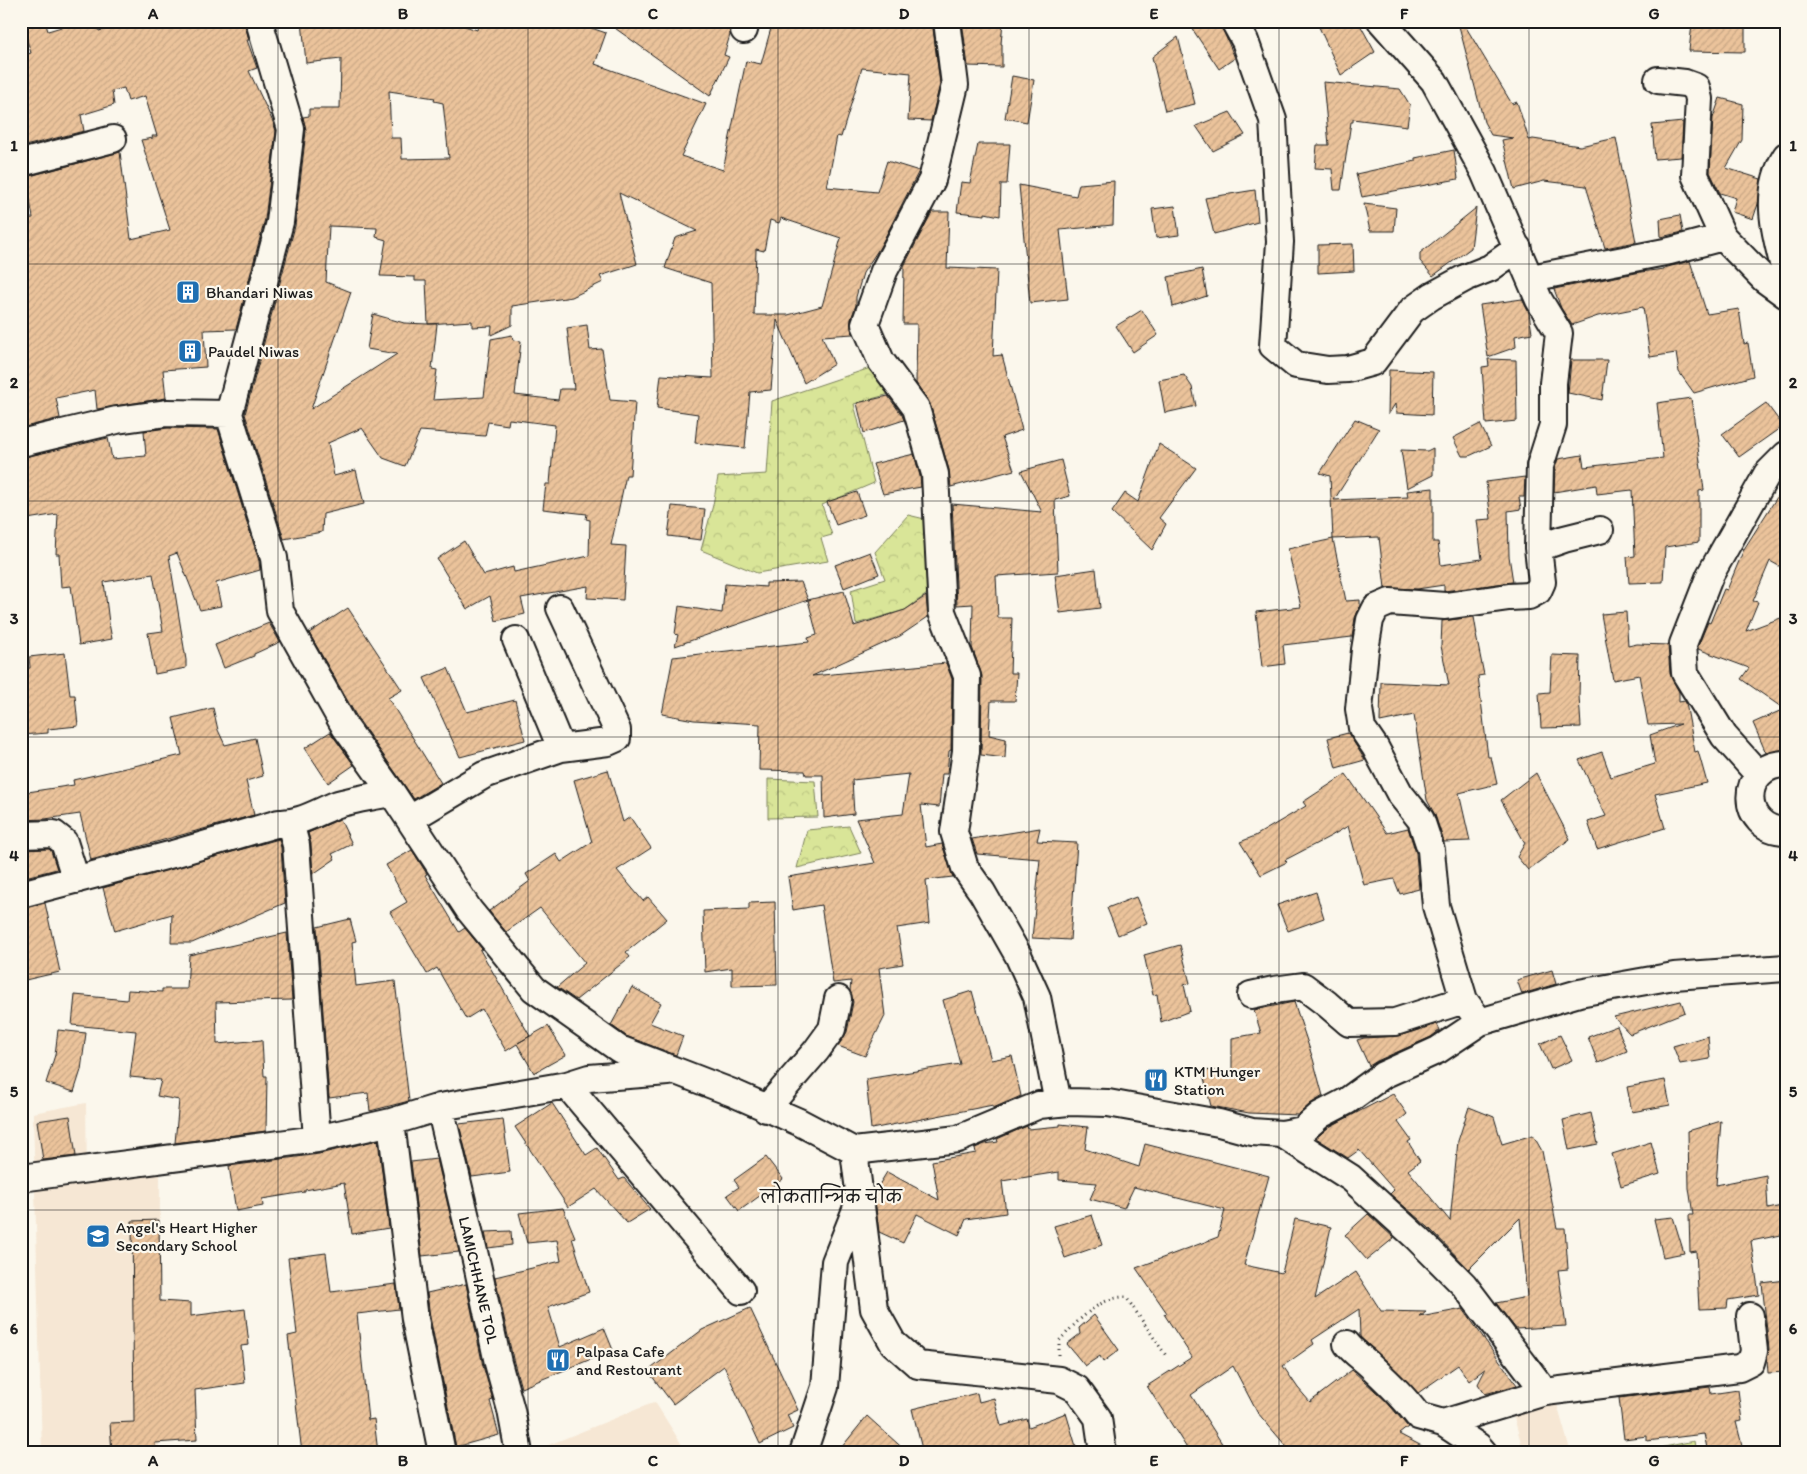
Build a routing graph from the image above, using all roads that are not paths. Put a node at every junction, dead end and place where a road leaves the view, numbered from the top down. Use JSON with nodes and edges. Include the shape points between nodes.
{"nodes":[{"id":1,"x":259,"y":21,"type":"edge"},
{"id":2,"x":947,"y":21,"type":"edge"},
{"id":3,"x":1234,"y":21,"type":"edge"},
{"id":4,"x":1380,"y":21,"type":"edge"},
{"id":5,"x":1658,"y":80,"type":"dead end"},
{"id":6,"x":114,"y":139,"type":"dead end"},
{"id":7,"x":1786,"y":156,"type":"edge"},
{"id":8,"x":21,"y":163,"type":"edge"},
{"id":9,"x":1723,"y":238,"type":"junction"},
{"id":10,"x":1518,"y":248,"type":"junction"},
{"id":11,"x":1786,"y":274,"type":"edge"},
{"id":12,"x":1531,"y":278,"type":"junction"},
{"id":13,"x":1786,"y":295,"type":"edge"},
{"id":14,"x":229,"y":414,"type":"junction"},
{"id":15,"x":21,"y":443,"type":"edge"},
{"id":16,"x":1786,"y":455,"type":"edge"},
{"id":17,"x":1600,"y":530,"type":"dead end"},
{"id":18,"x":1538,"y":548,"type":"junction"},
{"id":19,"x":560,"y":608,"type":"dead end"},
{"id":20,"x":516,"y":640,"type":"dead end"},
{"id":21,"x":561,"y":748,"type":"junction"},
{"id":22,"x":1786,"y":764,"type":"edge"},
{"id":23,"x":1758,"y":774,"type":"junction"},
{"id":24,"x":392,"y":793,"type":"junction"},
{"id":25,"x":410,"y":819,"type":"junction"},
{"id":26,"x":290,"y":823,"type":"junction"},
{"id":27,"x":1786,"y":831,"type":"edge"},
{"id":28,"x":21,"y":836,"type":"edge"},
{"id":29,"x":76,"y":880,"type":"junction"},
{"id":30,"x":21,"y":894,"type":"edge"},
{"id":31,"x":1786,"y":968,"type":"edge"},
{"id":32,"x":1251,"y":995,"type":"dead end"},
{"id":33,"x":838,"y":999,"type":"dead end"},
{"id":34,"x":1464,"y":1000,"type":"junction"},
{"id":35,"x":1480,"y":1022,"type":"junction"},
{"id":36,"x":678,"y":1071,"type":"junction"},
{"id":37,"x":567,"y":1085,"type":"junction"},
{"id":38,"x":1058,"y":1103,"type":"junction"},
{"id":39,"x":440,"y":1107,"type":"junction"},
{"id":40,"x":766,"y":1109,"type":"junction"},
{"id":41,"x":392,"y":1122,"type":"junction"},
{"id":42,"x":1282,"y":1134,"type":"junction"},
{"id":43,"x":317,"y":1139,"type":"junction"},
{"id":44,"x":854,"y":1152,"type":"junction"},
{"id":45,"x":21,"y":1178,"type":"edge"},
{"id":46,"x":860,"y":1200,"type":"junction"},
{"id":47,"x":741,"y":1291,"type":"dead end"},
{"id":48,"x":1750,"y":1316,"type":"dead end"},
{"id":49,"x":1347,"y":1344,"type":"dead end"},
{"id":50,"x":1545,"y":1392,"type":"junction"},
{"id":51,"x":1443,"y":1423,"type":"junction"},
{"id":52,"x":442,"y":1453,"type":"edge"},
{"id":53,"x":519,"y":1453,"type":"edge"},
{"id":54,"x":804,"y":1453,"type":"edge"},
{"id":55,"x":1103,"y":1453,"type":"edge"},
{"id":56,"x":1484,"y":1453,"type":"edge"}],
"edges":[{"from":1,"to":14,"type":"street","via":[[291,129],[280,222]]},
{"from":2,"to":38,"type":"street","via":[[955,85],[932,180],[884,271],[866,324],[881,361],[916,408],[935,474],[942,612],[967,676],[966,751],[954,832],[966,868],[1018,954],[1037,997]]},
{"from":3,"to":10,"type":"street","via":[[1245,41],[1273,120],[1280,242],[1273,346],[1296,366],[1348,369],[1373,362],[1412,310],[1465,278],[1490,268]]},
{"from":4,"to":10,"type":"street","via":[[1434,81],[1484,172]]},
{"from":5,"to":9,"type":"street","via":[[1696,87],[1699,99],[1695,176]]},
{"from":6,"to":8,"type":"street"},
{"from":7,"to":11,"type":"street","via":[[1779,167],[1772,203],[1778,247]]},
{"from":9,"to":12,"type":"street"},
{"from":9,"to":13,"type":"street","via":[[1764,279]]},
{"from":10,"to":12,"type":"street"},
{"from":12,"to":18,"type":"street","via":[[1559,333],[1553,383],[1553,425],[1540,466]]},
{"from":14,"to":15,"type":"street","via":[[167,413],[117,420]]},
{"from":14,"to":24,"type":"street","via":[[274,558],[280,611],[346,727]]},
{"from":16,"to":23,"type":"street","via":[[1767,474],[1710,575],[1683,644],[1685,673],[1724,736]]},
{"from":17,"to":18,"type":"street"},
{"from":18,"to":34,"type":"street","via":[[1542,582],[1538,591],[1529,596],[1445,606],[1390,602],[1376,608],[1370,620],[1359,709],[1362,728],[1400,794],[1421,820],[1431,850],[1436,906]]},
{"from":19,"to":21,"type":"street","via":[[617,730],[617,738],[608,742]]},
{"from":20,"to":21,"type":"street"},
{"from":21,"to":25,"type":"street","via":[[484,774]]},
{"from":22,"to":23,"type":"street","via":[[1775,764]]},
{"from":23,"to":27,"type":"street","via":[[1750,792],[1752,812],[1765,826]]},
{"from":24,"to":25,"type":"street"},
{"from":24,"to":26,"type":"street","via":[[338,804]]},
{"from":25,"to":36,"type":"street","via":[[469,910],[534,989],[619,1049]]},
{"from":26,"to":29,"type":"street","via":[[279,823]]},
{"from":26,"to":43,"type":"street","via":[[296,845]]},
{"from":28,"to":29,"type":"street","via":[[54,834],[64,842]]},
{"from":29,"to":30,"type":"street"},
{"from":31,"to":35,"type":"street","via":[[1664,977],[1579,993]]},
{"from":32,"to":34,"type":"street","via":[[1303,986],[1349,1023],[1395,1022]]},
{"from":33,"to":40,"type":"street","via":[[832,1029]]},
{"from":34,"to":35,"type":"street"},
{"from":35,"to":42,"type":"street","via":[[1438,1050],[1383,1074],[1302,1130]]},
{"from":36,"to":37,"type":"street","via":[[589,1078]]},
{"from":36,"to":40,"type":"street"},
{"from":37,"to":39,"type":"street"},
{"from":37,"to":47,"type":"street"},
{"from":38,"to":42,"type":"street","via":[[1108,1103],[1252,1132]]},
{"from":38,"to":44,"type":"street","via":[[1039,1105],[958,1139]]},
{"from":39,"to":41,"type":"street"},
{"from":39,"to":53,"type":"street","name":"LAMICHHANE TOL"},
{"from":40,"to":44,"type":"street"},
{"from":41,"to":43,"type":"street"},
{"from":41,"to":52,"type":"street","via":[[415,1319]]},
{"from":42,"to":50,"type":"street","via":[[1351,1178],[1418,1238],[1464,1285]]},
{"from":43,"to":45,"type":"street"},
{"from":44,"to":46,"type":"street"},
{"from":46,"to":54,"type":"street","via":[[835,1262],[825,1387]]},
{"from":46,"to":55,"type":"street","via":[[874,1309],[893,1343],[918,1366],[1058,1380],[1077,1389],[1098,1418]]},
{"from":48,"to":50,"type":"street","via":[[1754,1351],[1751,1362],[1739,1368]]},
{"from":49,"to":51,"type":"street","via":[[1405,1398],[1418,1416]]},
{"from":50,"to":51,"type":"street"},
{"from":51,"to":56,"type":"street"}]}
